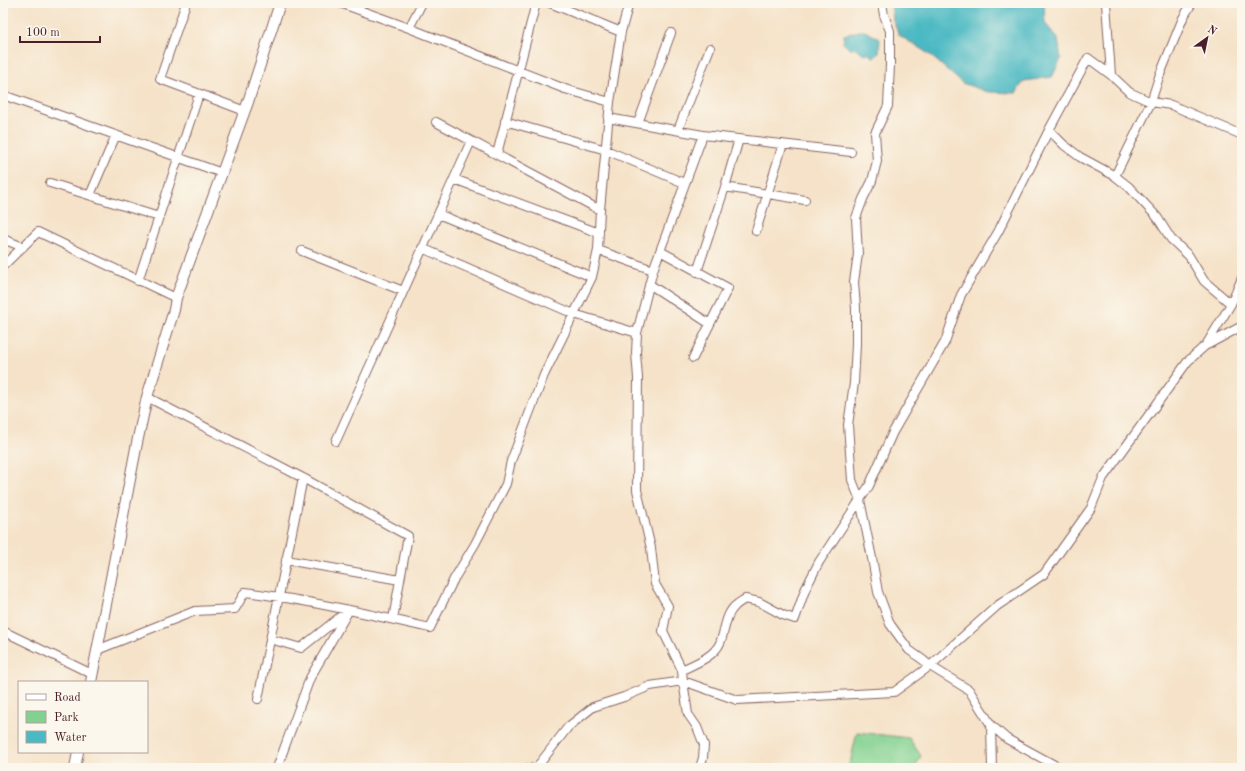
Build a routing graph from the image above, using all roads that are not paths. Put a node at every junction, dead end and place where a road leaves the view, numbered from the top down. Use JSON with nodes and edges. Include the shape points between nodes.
{"nodes":[{"id":1,"x":186,"y":3,"type":"edge"},
{"id":2,"x":280,"y":3,"type":"edge"},
{"id":3,"x":340,"y":3,"type":"edge"},
{"id":4,"x":422,"y":3,"type":"edge"},
{"id":5,"x":536,"y":3,"type":"edge"},
{"id":6,"x":550,"y":3,"type":"edge"},
{"id":7,"x":629,"y":3,"type":"edge"},
{"id":8,"x":882,"y":3,"type":"edge"},
{"id":9,"x":1106,"y":3,"type":"edge"},
{"id":10,"x":1192,"y":3,"type":"edge"},
{"id":11,"x":409,"y":28,"type":"junction"},
{"id":12,"x":621,"y":32,"type":"junction"},
{"id":13,"x":671,"y":33,"type":"dead end"},
{"id":14,"x":710,"y":48,"type":"dead end"},
{"id":15,"x":518,"y":71,"type":"junction"},
{"id":16,"x":1111,"y":75,"type":"junction"},
{"id":17,"x":199,"y":94,"type":"junction"},
{"id":18,"x":3,"y":95,"type":"edge"},
{"id":19,"x":610,"y":102,"type":"junction"},
{"id":20,"x":1151,"y":102,"type":"junction"},
{"id":21,"x":245,"y":112,"type":"junction"},
{"id":22,"x":608,"y":118,"type":"junction"},
{"id":23,"x":505,"y":121,"type":"junction"},
{"id":24,"x":436,"y":122,"type":"dead end"},
{"id":25,"x":638,"y":123,"type":"junction"},
{"id":26,"x":678,"y":130,"type":"junction"},
{"id":27,"x":1049,"y":130,"type":"junction"},
{"id":28,"x":116,"y":135,"type":"junction"},
{"id":29,"x":703,"y":135,"type":"junction"},
{"id":30,"x":1242,"y":135,"type":"edge"},
{"id":31,"x":739,"y":139,"type":"junction"},
{"id":32,"x":470,"y":141,"type":"junction"},
{"id":33,"x":783,"y":144,"type":"junction"},
{"id":34,"x":606,"y":150,"type":"junction"},
{"id":35,"x":851,"y":152,"type":"dead end"},
{"id":36,"x":497,"y":154,"type":"junction"},
{"id":37,"x":178,"y":157,"type":"junction"},
{"id":38,"x":222,"y":173,"type":"junction"},
{"id":39,"x":1115,"y":176,"type":"junction"},
{"id":40,"x":454,"y":178,"type":"junction"},
{"id":41,"x":50,"y":183,"type":"dead end"},
{"id":42,"x":684,"y":183,"type":"junction"},
{"id":43,"x":726,"y":187,"type":"junction"},
{"id":44,"x":767,"y":194,"type":"junction"},
{"id":45,"x":90,"y":196,"type":"junction"},
{"id":46,"x":806,"y":200,"type":"dead end"},
{"id":47,"x":600,"y":210,"type":"junction"},
{"id":48,"x":438,"y":214,"type":"junction"},
{"id":49,"x":159,"y":217,"type":"junction"},
{"id":50,"x":756,"y":230,"type":"dead end"},
{"id":51,"x":599,"y":233,"type":"junction"},
{"id":52,"x":3,"y":239,"type":"edge"},
{"id":53,"x":22,"y":247,"type":"junction"},
{"id":54,"x":422,"y":248,"type":"junction"},
{"id":55,"x":598,"y":250,"type":"junction"},
{"id":56,"x":302,"y":252,"type":"dead end"},
{"id":57,"x":660,"y":252,"type":"junction"},
{"id":58,"x":3,"y":266,"type":"edge"},
{"id":59,"x":653,"y":270,"type":"junction"},
{"id":60,"x":697,"y":272,"type":"junction"},
{"id":61,"x":592,"y":277,"type":"junction"},
{"id":62,"x":1242,"y":278,"type":"edge"},
{"id":63,"x":138,"y":280,"type":"junction"},
{"id":64,"x":649,"y":284,"type":"junction"},
{"id":65,"x":403,"y":291,"type":"junction"},
{"id":66,"x":176,"y":298,"type":"junction"},
{"id":67,"x":1231,"y":304,"type":"junction"},
{"id":68,"x":574,"y":314,"type":"junction"},
{"id":69,"x":710,"y":324,"type":"junction"},
{"id":70,"x":1242,"y":326,"type":"edge"},
{"id":71,"x":637,"y":333,"type":"junction"},
{"id":72,"x":1206,"y":345,"type":"junction"},
{"id":73,"x":693,"y":358,"type":"dead end"},
{"id":74,"x":147,"y":397,"type":"junction"},
{"id":75,"x":336,"y":441,"type":"dead end"},
{"id":76,"x":303,"y":478,"type":"junction"},
{"id":77,"x":860,"y":500,"type":"junction"},
{"id":78,"x":286,"y":560,"type":"junction"},
{"id":79,"x":400,"y":580,"type":"junction"},
{"id":80,"x":279,"y":597,"type":"junction"},
{"id":81,"x":349,"y":610,"type":"junction"},
{"id":82,"x":393,"y":619,"type":"junction"},
{"id":83,"x":3,"y":631,"type":"edge"},
{"id":84,"x":270,"y":639,"type":"junction"},
{"id":85,"x":97,"y":650,"type":"junction"},
{"id":86,"x":930,"y":666,"type":"junction"},
{"id":87,"x":682,"y":670,"type":"junction"},
{"id":88,"x":92,"y":678,"type":"edge"},
{"id":89,"x":683,"y":681,"type":"junction"},
{"id":90,"x":258,"y":699,"type":"dead end"},
{"id":91,"x":991,"y":725,"type":"junction"},
{"id":92,"x":78,"y":753,"type":"edge"},
{"id":93,"x":74,"y":768,"type":"edge"},
{"id":94,"x":277,"y":768,"type":"edge"},
{"id":95,"x":529,"y":768,"type":"edge"},
{"id":96,"x":700,"y":768,"type":"edge"},
{"id":97,"x":992,"y":768,"type":"edge"},
{"id":98,"x":1060,"y":768,"type":"edge"}],
"edges":[{"from":1,"to":17,"type":"street","via":[[160,79]]},
{"from":2,"to":21,"type":"main road"},
{"from":3,"to":11,"type":"street"},
{"from":4,"to":11,"type":"street"},
{"from":5,"to":15,"type":"street"},
{"from":6,"to":12,"type":"street"},
{"from":7,"to":12,"type":"street"},
{"from":8,"to":77,"type":"street","via":[[890,31],[888,106],[875,133],[877,161],[856,218],[856,344],[848,426],[852,480]]},
{"from":9,"to":16,"type":"street"},
{"from":10,"to":20,"type":"street","via":[[1183,18]]},
{"from":11,"to":15,"type":"street"},
{"from":12,"to":19,"type":"street"},
{"from":13,"to":25,"type":"street"},
{"from":14,"to":26,"type":"street"},
{"from":15,"to":19,"type":"street","via":[[565,89]]},
{"from":15,"to":23,"type":"street"},
{"from":16,"to":20,"type":"street","via":[[1129,92]]},
{"from":16,"to":27,"type":"street","via":[[1088,58]]},
{"from":17,"to":21,"type":"street"},
{"from":17,"to":37,"type":"street"},
{"from":18,"to":28,"type":"street"},
{"from":19,"to":22,"type":"street"},
{"from":20,"to":30,"type":"street","via":[[1171,105]]},
{"from":20,"to":39,"type":"street"},
{"from":21,"to":38,"type":"main road"},
{"from":22,"to":25,"type":"street"},
{"from":22,"to":34,"type":"street"},
{"from":23,"to":34,"type":"street"},
{"from":23,"to":36,"type":"street"},
{"from":24,"to":32,"type":"street"},
{"from":25,"to":26,"type":"street"},
{"from":26,"to":29,"type":"street"},
{"from":27,"to":39,"type":"street","via":[[1064,146]]},
{"from":27,"to":77,"type":"street","via":[[998,232],[961,295],[945,342],[893,432]]},
{"from":28,"to":37,"type":"street"},
{"from":28,"to":45,"type":"street"},
{"from":29,"to":31,"type":"street"},
{"from":29,"to":42,"type":"street"},
{"from":31,"to":33,"type":"street"},
{"from":31,"to":43,"type":"street"},
{"from":32,"to":36,"type":"street"},
{"from":32,"to":40,"type":"street"},
{"from":33,"to":35,"type":"street"},
{"from":33,"to":44,"type":"street"},
{"from":34,"to":42,"type":"street"},
{"from":34,"to":47,"type":"street"},
{"from":36,"to":47,"type":"street"},
{"from":37,"to":38,"type":"street"},
{"from":37,"to":49,"type":"street"},
{"from":38,"to":66,"type":"main road"},
{"from":39,"to":67,"type":"street","via":[[1129,187],[1156,217],[1171,239],[1189,256],[1204,281]]},
{"from":40,"to":48,"type":"street"},
{"from":40,"to":51,"type":"street"},
{"from":41,"to":45,"type":"street"},
{"from":42,"to":57,"type":"street"},
{"from":43,"to":44,"type":"street"},
{"from":43,"to":60,"type":"street"},
{"from":44,"to":46,"type":"street"},
{"from":44,"to":50,"type":"street"},
{"from":45,"to":49,"type":"street"},
{"from":47,"to":51,"type":"street"},
{"from":48,"to":54,"type":"street"},
{"from":48,"to":61,"type":"street"},
{"from":49,"to":63,"type":"street"},
{"from":51,"to":55,"type":"street"},
{"from":52,"to":53,"type":"street"},
{"from":53,"to":58,"type":"street"},
{"from":53,"to":63,"type":"street","via":[[38,232]]},
{"from":54,"to":65,"type":"street"},
{"from":54,"to":68,"type":"street"},
{"from":55,"to":59,"type":"street"},
{"from":55,"to":61,"type":"street"},
{"from":56,"to":65,"type":"street"},
{"from":57,"to":59,"type":"street"},
{"from":57,"to":60,"type":"street"},
{"from":59,"to":64,"type":"street"},
{"from":60,"to":69,"type":"street","via":[[728,288]]},
{"from":61,"to":68,"type":"street"},
{"from":62,"to":67,"type":"street"},
{"from":63,"to":66,"type":"street"},
{"from":64,"to":69,"type":"street"},
{"from":64,"to":71,"type":"street"},
{"from":65,"to":75,"type":"street"},
{"from":66,"to":74,"type":"main road"},
{"from":67,"to":72,"type":"street"},
{"from":68,"to":71,"type":"street"},
{"from":68,"to":82,"type":"street","via":[[544,375],[511,461],[506,484],[430,628]]},
{"from":69,"to":73,"type":"street"},
{"from":70,"to":72,"type":"street"},
{"from":71,"to":87,"type":"street","via":[[637,490],[651,548],[655,584],[668,606],[663,631]]},
{"from":72,"to":86,"type":"street","via":[[1188,361],[1103,478],[1091,508],[1044,574],[997,606]]},
{"from":74,"to":76,"type":"street"},
{"from":74,"to":85,"type":"main road"},
{"from":76,"to":78,"type":"street"},
{"from":76,"to":79,"type":"street","via":[[408,536]]},
{"from":77,"to":86,"type":"street","via":[[878,592],[890,624],[909,650]]},
{"from":77,"to":87,"type":"street","via":[[819,562],[795,618],[746,599],[734,606],[726,620],[720,644],[714,651],[700,662]]},
{"from":78,"to":79,"type":"street"},
{"from":78,"to":80,"type":"street"},
{"from":79,"to":82,"type":"street"},
{"from":80,"to":81,"type":"street"},
{"from":80,"to":84,"type":"street"},
{"from":80,"to":85,"type":"street","via":[[244,592],[235,609],[195,611]]},
{"from":81,"to":82,"type":"street"},
{"from":81,"to":84,"type":"street","via":[[301,648]]},
{"from":81,"to":94,"type":"street","via":[[310,678]]},
{"from":83,"to":88,"type":"street"},
{"from":84,"to":90,"type":"street"},
{"from":85,"to":88,"type":"main road"},
{"from":86,"to":89,"type":"street","via":[[894,692],[737,700]]},
{"from":86,"to":91,"type":"street","via":[[969,690]]},
{"from":87,"to":89,"type":"street"},
{"from":89,"to":95,"type":"street","via":[[650,686],[593,707],[568,727],[537,767]]},
{"from":89,"to":96,"type":"street","via":[[688,714],[697,727],[704,745]]},
{"from":91,"to":97,"type":"street"},
{"from":91,"to":98,"type":"street","via":[[1006,739]]},
{"from":92,"to":93,"type":"main road"}]}
